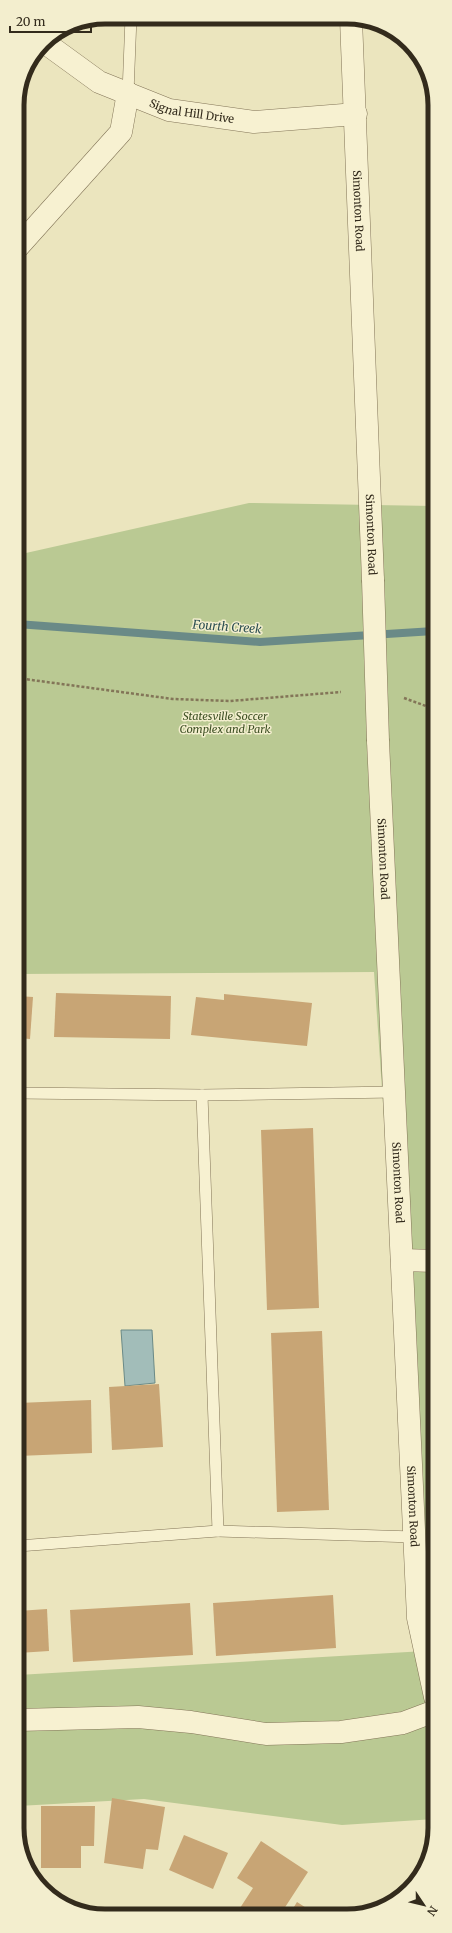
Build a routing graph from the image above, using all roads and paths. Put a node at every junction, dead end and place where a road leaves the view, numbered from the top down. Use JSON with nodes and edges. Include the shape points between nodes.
{"nodes":[{"id":1,"x":131,"y":24,"type":"edge"},
{"id":2,"x":351,"y":24,"type":"edge"},
{"id":3,"x":50,"y":46,"type":"edge"},
{"id":4,"x":128,"y":94,"type":"junction"},
{"id":5,"x":356,"y":114,"type":"junction"},
{"id":6,"x":24,"y":240,"type":"edge"},
{"id":7,"x":24,"y":679,"type":"edge"},
{"id":8,"x":341,"y":692,"type":"dead end"},
{"id":9,"x":404,"y":698,"type":"dead end"},
{"id":10,"x":428,"y":707,"type":"edge"},
{"id":11,"x":394,"y":1092,"type":"junction"},
{"id":12,"x":24,"y":1093,"type":"edge"},
{"id":13,"x":202,"y":1095,"type":"junction"},
{"id":14,"x":402,"y":1260,"type":"junction"},
{"id":15,"x":428,"y":1261,"type":"edge"},
{"id":16,"x":218,"y":1531,"type":"junction"},
{"id":17,"x":414,"y":1537,"type":"junction"},
{"id":18,"x":24,"y":1546,"type":"edge"},
{"id":19,"x":428,"y":1664,"type":"edge"},
{"id":20,"x":428,"y":1713,"type":"edge"},
{"id":21,"x":24,"y":1720,"type":"edge"}],
"edges":[{"from":1,"to":4,"type":"lane"},
{"from":2,"to":5,"type":"street","name":"Simonton Road"},
{"from":3,"to":4,"type":"street","name":"Signal Hill Drive","via":[[99,82]]},
{"from":4,"to":5,"type":"street","name":"Signal Hill Drive","via":[[169,110],[254,122]]},
{"from":4,"to":6,"type":"street","via":[[121,132]]},
{"from":5,"to":11,"type":"street","name":"Simonton Road","bridge":true,"via":[[378,741]]},
{"from":7,"to":8,"type":"path","via":[[194,700],[230,701]]},
{"from":9,"to":10,"type":"path"},
{"from":11,"to":13,"type":"lane"},
{"from":11,"to":14,"type":"street","name":"Simonton Road"},
{"from":12,"to":13,"type":"lane"},
{"from":13,"to":16,"type":"lane"},
{"from":14,"to":15,"type":"street"},
{"from":14,"to":17,"type":"street","name":"Simonton Road"},
{"from":16,"to":17,"type":"lane"},
{"from":16,"to":18,"type":"lane"},
{"from":17,"to":19,"type":"street","name":"Simonton Road","via":[[418,1618]]},
{"from":20,"to":21,"type":"street","via":[[403,1722],[341,1732],[266,1734],[191,1722],[138,1717]]}]}
